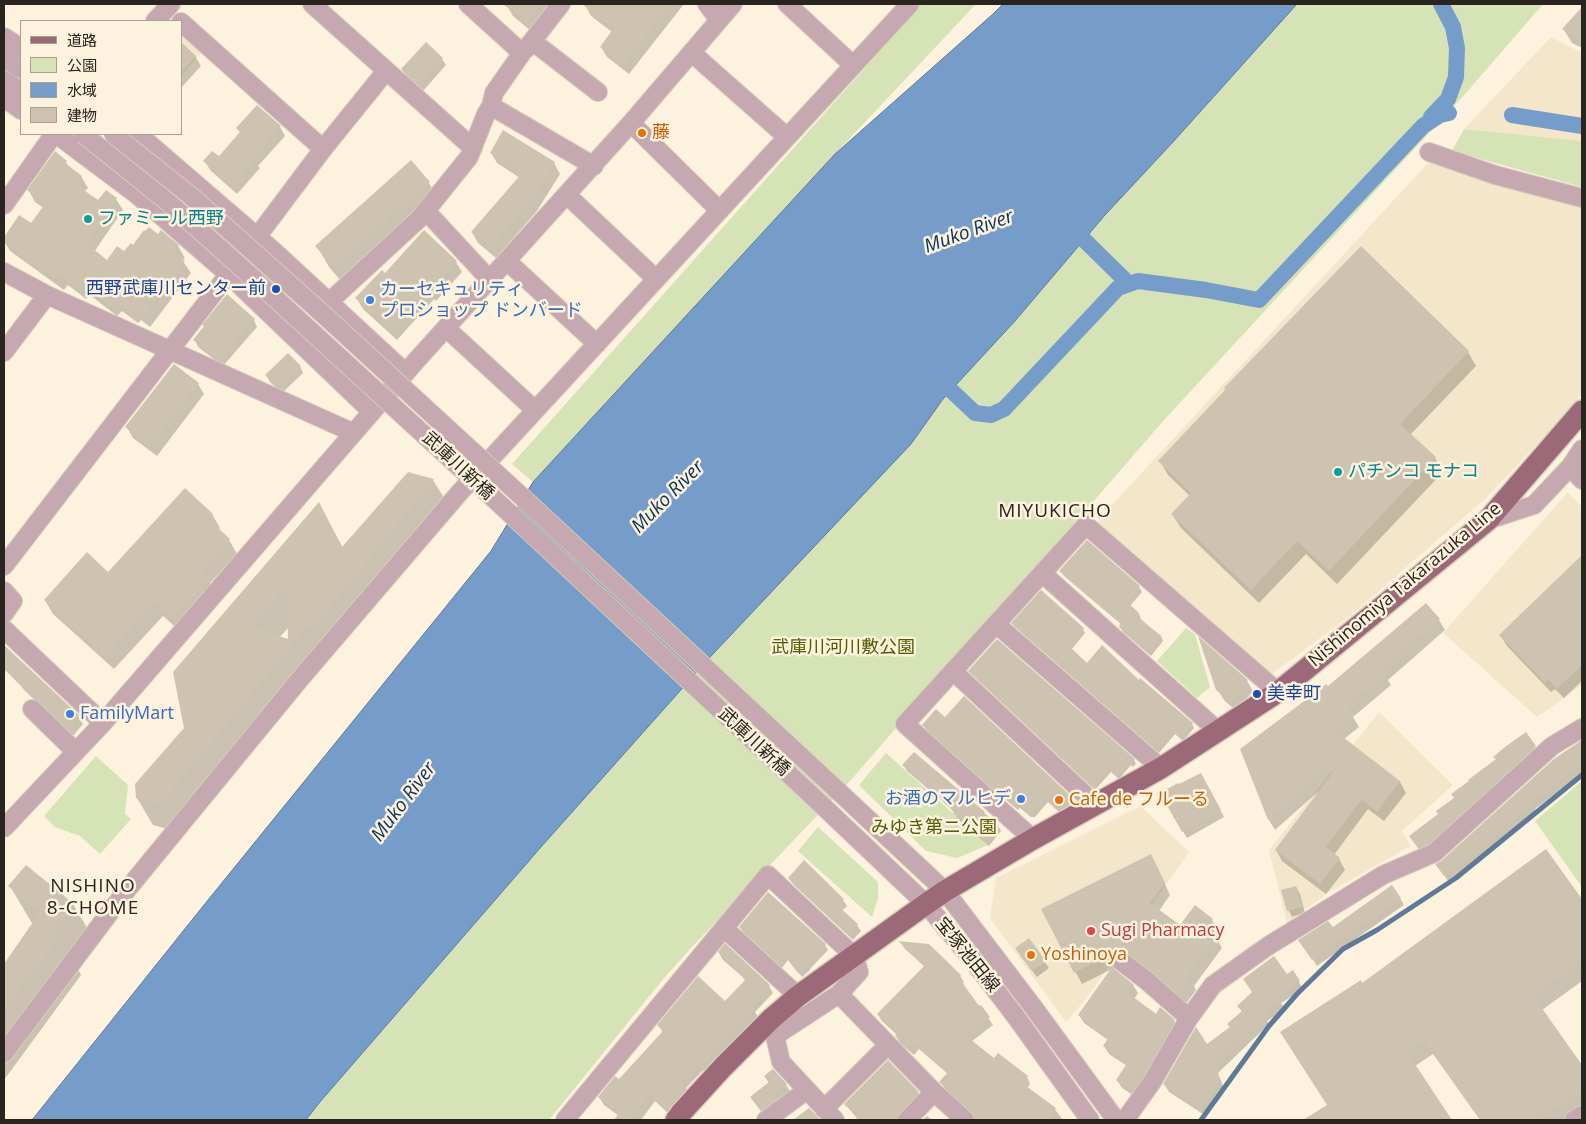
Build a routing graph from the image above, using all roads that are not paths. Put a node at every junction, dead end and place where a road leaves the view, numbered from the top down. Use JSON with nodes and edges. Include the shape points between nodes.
{"nodes":[{"id":1,"x":312,"y":4,"type":"edge"},
{"id":2,"x":468,"y":4,"type":"edge"},
{"id":3,"x":561,"y":4,"type":"edge"},
{"id":4,"x":707,"y":4,"type":"edge"},
{"id":5,"x":733,"y":4,"type":"edge"},
{"id":6,"x":786,"y":4,"type":"edge"},
{"id":7,"x":910,"y":4,"type":"edge"},
{"id":8,"x":164,"y":11,"type":"edge"},
{"id":9,"x":178,"y":20,"type":"edge"},
{"id":10,"x":719,"y":20,"type":"junction"},
{"id":11,"x":182,"y":23,"type":"edge"},
{"id":12,"x":4,"y":37,"type":"edge"},
{"id":13,"x":20,"y":47,"type":"edge"},
{"id":14,"x":527,"y":47,"type":"junction"},
{"id":15,"x":692,"y":52,"type":"junction"},
{"id":16,"x":4,"y":58,"type":"edge"},
{"id":17,"x":853,"y":65,"type":"junction"},
{"id":18,"x":20,"y":68,"type":"edge"},
{"id":19,"x":386,"y":71,"type":"junction"},
{"id":20,"x":4,"y":80,"type":"edge"},
{"id":21,"x":20,"y":90,"type":"edge"},
{"id":22,"x":598,"y":92,"type":"dead end"},
{"id":23,"x":4,"y":98,"type":"edge"},
{"id":24,"x":491,"y":106,"type":"junction"},
{"id":25,"x":20,"y":109,"type":"edge"},
{"id":26,"x":631,"y":123,"type":"junction"},
{"id":27,"x":54,"y":135,"type":"edge"},
{"id":28,"x":56,"y":135,"type":"edge"},
{"id":29,"x":84,"y":135,"type":"edge"},
{"id":30,"x":114,"y":135,"type":"edge"},
{"id":31,"x":139,"y":135,"type":"edge"},
{"id":32,"x":787,"y":137,"type":"junction"},
{"id":33,"x":473,"y":148,"type":"junction"},
{"id":34,"x":323,"y":149,"type":"junction"},
{"id":35,"x":1429,"y":152,"type":"dead end"},
{"id":36,"x":594,"y":166,"type":"junction"},
{"id":37,"x":567,"y":196,"type":"junction"},
{"id":38,"x":1582,"y":198,"type":"edge"},
{"id":39,"x":4,"y":205,"type":"edge"},
{"id":40,"x":719,"y":210,"type":"junction"},
{"id":41,"x":426,"y":211,"type":"junction"},
{"id":42,"x":258,"y":237,"type":"junction"},
{"id":43,"x":507,"y":261,"type":"junction"},
{"id":44,"x":4,"y":272,"type":"edge"},
{"id":45,"x":228,"y":274,"type":"junction"},
{"id":46,"x":656,"y":279,"type":"junction"},
{"id":47,"x":490,"y":280,"type":"junction"},
{"id":48,"x":47,"y":296,"type":"junction"},
{"id":49,"x":330,"y":301,"type":"junction"},
{"id":50,"x":446,"y":328,"type":"junction"},
{"id":51,"x":596,"y":344,"type":"junction"},
{"id":52,"x":169,"y":351,"type":"junction"},
{"id":53,"x":4,"y":352,"type":"edge"},
{"id":54,"x":406,"y":372,"type":"junction"},
{"id":55,"x":535,"y":410,"type":"junction"},
{"id":56,"x":1582,"y":411,"type":"edge"},
{"id":57,"x":372,"y":412,"type":"junction"},
{"id":58,"x":354,"y":433,"type":"junction"},
{"id":59,"x":1582,"y":449,"type":"edge"},
{"id":60,"x":1570,"y":467,"type":"junction"},
{"id":61,"x":1582,"y":480,"type":"edge"},
{"id":62,"x":1488,"y":520,"type":"junction"},
{"id":63,"x":4,"y":566,"type":"edge"},
{"id":64,"x":1042,"y":573,"type":"junction"},
{"id":65,"x":4,"y":591,"type":"edge"},
{"id":66,"x":4,"y":614,"type":"edge"},
{"id":67,"x":996,"y":624,"type":"junction"},
{"id":68,"x":4,"y":630,"type":"edge"},
{"id":69,"x":953,"y":671,"type":"junction"},
{"id":70,"x":1278,"y":692,"type":"junction"},
{"id":71,"x":32,"y":709,"type":"dead end"},
{"id":72,"x":103,"y":723,"type":"junction"},
{"id":73,"x":1582,"y":728,"type":"edge"},
{"id":74,"x":1218,"y":731,"type":"junction"},
{"id":75,"x":76,"y":752,"type":"junction"},
{"id":76,"x":1161,"y":768,"type":"junction"},
{"id":77,"x":1096,"y":805,"type":"junction"},
{"id":78,"x":824,"y":807,"type":"joint"},
{"id":79,"x":4,"y":828,"type":"edge"},
{"id":80,"x":1033,"y":839,"type":"junction"},
{"id":81,"x":945,"y":891,"type":"junction"},
{"id":82,"x":926,"y":904,"type":"junction"},
{"id":83,"x":724,"y":928,"type":"junction"},
{"id":84,"x":854,"y":956,"type":"junction"},
{"id":85,"x":1117,"y":958,"type":"dead end"},
{"id":86,"x":839,"y":994,"type":"junction"},
{"id":87,"x":798,"y":996,"type":"junction"},
{"id":88,"x":1189,"y":1018,"type":"junction"},
{"id":89,"x":773,"y":1027,"type":"junction"},
{"id":90,"x":888,"y":1045,"type":"junction"},
{"id":91,"x":4,"y":1053,"type":"edge"},
{"id":92,"x":807,"y":1090,"type":"junction"},
{"id":93,"x":934,"y":1092,"type":"junction"},
{"id":94,"x":830,"y":1115,"type":"edge"},
{"id":95,"x":1582,"y":1115,"type":"edge"},
{"id":96,"x":681,"y":1118,"type":"edge"},
{"id":97,"x":569,"y":1119,"type":"edge"},
{"id":98,"x":766,"y":1120,"type":"edge"},
{"id":99,"x":907,"y":1120,"type":"edge"},
{"id":100,"x":965,"y":1120,"type":"edge"},
{"id":101,"x":1090,"y":1120,"type":"edge"},
{"id":102,"x":1116,"y":1120,"type":"edge"},
{"id":103,"x":1125,"y":1120,"type":"edge"},
{"id":104,"x":1574,"y":1120,"type":"edge"}],
"edges":[{"from":1,"to":19,"type":"street"},
{"from":2,"to":14,"type":"street"},
{"from":3,"to":14,"type":"street"},
{"from":4,"to":10,"type":"street"},
{"from":5,"to":10,"type":"street"},
{"from":6,"to":17,"type":"street"},
{"from":7,"to":17,"type":"street"},
{"from":8,"to":9,"type":"street"},
{"from":10,"to":15,"type":"street"},
{"from":11,"to":34,"type":"street"},
{"from":12,"to":13,"type":"street"},
{"from":14,"to":22,"type":"street"},
{"from":14,"to":24,"type":"street","via":[[494,93]]},
{"from":15,"to":26,"type":"street"},
{"from":15,"to":32,"type":"street"},
{"from":16,"to":18,"type":"street"},
{"from":17,"to":32,"type":"street"},
{"from":19,"to":33,"type":"street"},
{"from":19,"to":34,"type":"street"},
{"from":20,"to":21,"type":"street"},
{"from":23,"to":25,"type":"street"},
{"from":24,"to":33,"type":"street"},
{"from":24,"to":36,"type":"street"},
{"from":26,"to":36,"type":"street"},
{"from":26,"to":40,"type":"street"},
{"from":27,"to":39,"type":"street"},
{"from":28,"to":45,"type":"street","via":[[136,194]]},
{"from":29,"to":78,"type":"street","name":"武庫川新橋","bridge":true,"via":[[169,203],[254,278]]},
{"from":30,"to":81,"type":"street","name":"武庫川新橋","bridge":true,"via":[[190,196],[339,328]]},
{"from":31,"to":42,"type":"street"},
{"from":32,"to":40,"type":"street"},
{"from":33,"to":41,"type":"street","via":[[470,157]]},
{"from":34,"to":42,"type":"street"},
{"from":35,"to":38,"type":"street","via":[[1495,175]]},
{"from":36,"to":37,"type":"street"},
{"from":37,"to":43,"type":"street"},
{"from":37,"to":46,"type":"street"},
{"from":40,"to":46,"type":"street"},
{"from":41,"to":47,"type":"street"},
{"from":41,"to":49,"type":"street"},
{"from":42,"to":45,"type":"street"},
{"from":42,"to":49,"type":"street"},
{"from":43,"to":47,"type":"street"},
{"from":43,"to":51,"type":"street"},
{"from":44,"to":48,"type":"street"},
{"from":45,"to":52,"type":"street"},
{"from":45,"to":57,"type":"street"},
{"from":46,"to":51,"type":"street"},
{"from":47,"to":50,"type":"street"},
{"from":48,"to":52,"type":"street"},
{"from":48,"to":53,"type":"street"},
{"from":49,"to":54,"type":"street"},
{"from":50,"to":54,"type":"street"},
{"from":50,"to":55,"type":"street"},
{"from":51,"to":55,"type":"street"},
{"from":52,"to":58,"type":"street"},
{"from":52,"to":63,"type":"street"},
{"from":54,"to":57,"type":"street"},
{"from":55,"to":91,"type":"street","via":[[460,492],[300,679],[126,891]]},
{"from":56,"to":62,"type":"main road","name":"Nishinomiya Takarazuka Line"},
{"from":57,"to":58,"type":"street"},
{"from":58,"to":72,"type":"street"},
{"from":59,"to":60,"type":"street"},
{"from":60,"to":61,"type":"street"},
{"from":60,"to":62,"type":"street","via":[[1534,505]]},
{"from":62,"to":70,"type":"main road","name":"Nishinomiya Takarazuka Line"},
{"from":64,"to":67,"type":"street"},
{"from":64,"to":70,"type":"street","via":[[1086,525]]},
{"from":64,"to":74,"type":"street"},
{"from":65,"to":66,"type":"street","via":[[13,601]]},
{"from":67,"to":69,"type":"street"},
{"from":67,"to":76,"type":"street"},
{"from":68,"to":72,"type":"street"},
{"from":69,"to":77,"type":"street"},
{"from":69,"to":80,"type":"street","via":[[905,724]]},
{"from":70,"to":74,"type":"main road","name":"Nishinomiya Takarazuka Line"},
{"from":71,"to":75,"type":"street"},
{"from":72,"to":75,"type":"street"},
{"from":73,"to":88,"type":"street","via":[[1552,746],[1434,853],[1383,875],[1268,946],[1213,985]]},
{"from":74,"to":76,"type":"main road","name":"Nishinomiya Takarazuka Line"},
{"from":75,"to":79,"type":"street"},
{"from":76,"to":77,"type":"main road","name":"Nishinomiya Takarazuka Line"},
{"from":77,"to":80,"type":"main road","name":"Nishinomiya Takarazuka Line"},
{"from":78,"to":82,"type":"street","name":"宝塚池田線"},
{"from":80,"to":81,"type":"main road","name":"Nishinomiya Takarazuka Line"},
{"from":81,"to":82,"type":"main road","name":"Nishinomiya Takarazuka Line"},
{"from":81,"to":102,"type":"street","name":"武庫川新橋"},
{"from":82,"to":84,"type":"main road","name":"Nishinomiya Takarazuka Line"},
{"from":82,"to":101,"type":"street","name":"宝塚池田線","via":[[972,958]]},
{"from":83,"to":84,"type":"street","via":[[768,875]]},
{"from":83,"to":87,"type":"street"},
{"from":83,"to":97,"type":"street"},
{"from":84,"to":86,"type":"street","via":[[859,972]]},
{"from":84,"to":87,"type":"main road","name":"Nishinomiya Takarazuka Line"},
{"from":85,"to":88,"type":"street"},
{"from":86,"to":89,"type":"street"},
{"from":86,"to":90,"type":"street"},
{"from":87,"to":89,"type":"main road","name":"Nishinomiya Takarazuka Line"},
{"from":88,"to":103,"type":"street","via":[[1152,1082]]},
{"from":89,"to":92,"type":"street","via":[[781,1062]]},
{"from":89,"to":96,"type":"main road","name":"Nishinomiya Takarazuka Line","via":[[723,1067]]},
{"from":90,"to":93,"type":"street"},
{"from":90,"to":94,"type":"street"},
{"from":92,"to":94,"type":"street"},
{"from":92,"to":98,"type":"street"},
{"from":93,"to":99,"type":"street"},
{"from":93,"to":100,"type":"street"},
{"from":95,"to":104,"type":"street"}]}
